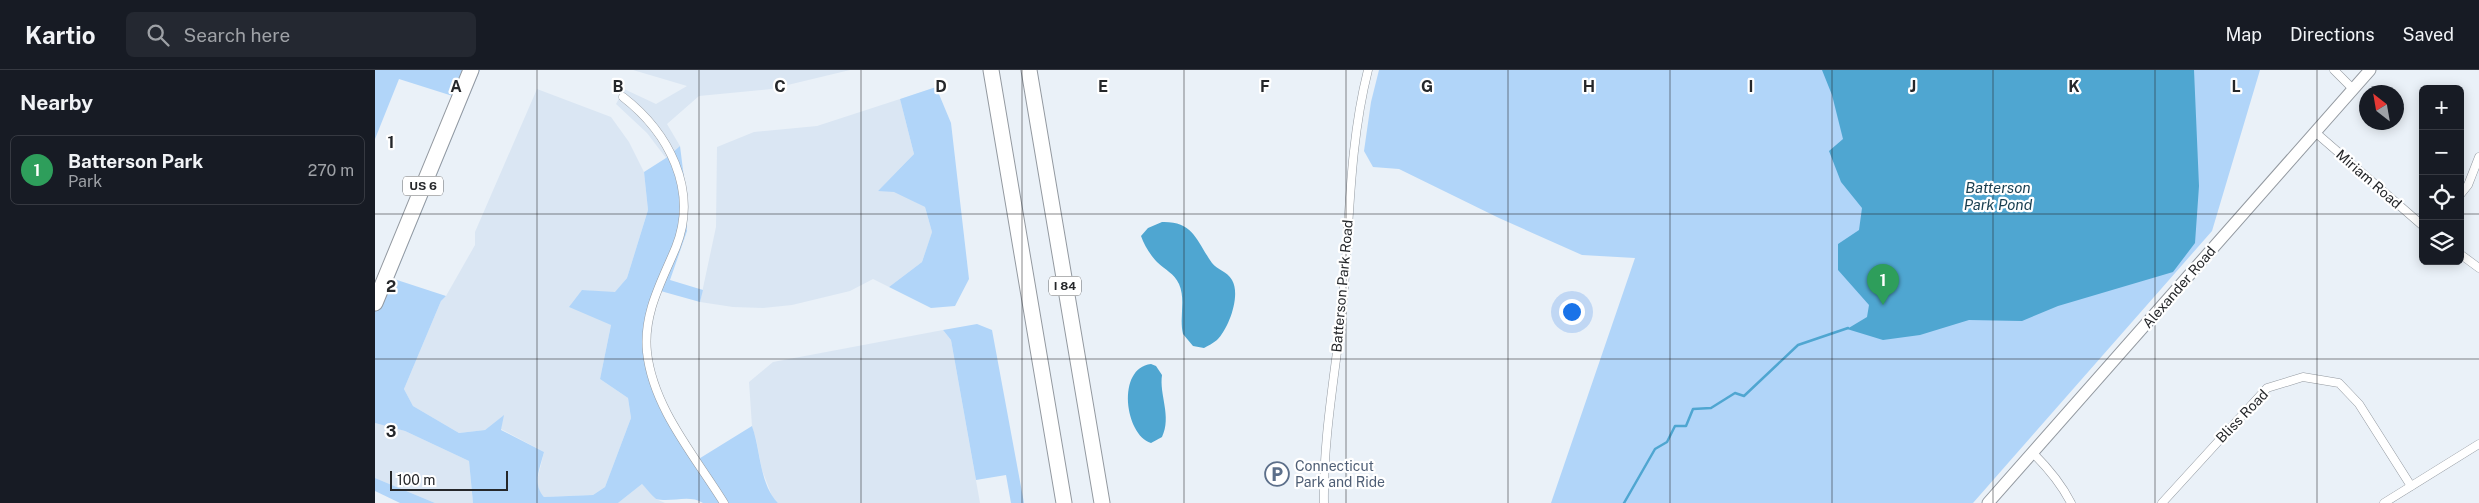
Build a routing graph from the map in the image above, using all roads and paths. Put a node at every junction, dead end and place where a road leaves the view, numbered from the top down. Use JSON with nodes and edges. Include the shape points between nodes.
{"nodes":[{"id":1,"x":471,"y":70,"type":"edge"},
{"id":2,"x":991,"y":70,"type":"edge"},
{"id":3,"x":1029,"y":70,"type":"edge"},
{"id":4,"x":1368,"y":70,"type":"edge"},
{"id":5,"x":2334,"y":70,"type":"edge"},
{"id":6,"x":2370,"y":70,"type":"edge"},
{"id":7,"x":2353,"y":88,"type":"junction"},
{"id":8,"x":623,"y":97,"type":"dead end"},
{"id":9,"x":2315,"y":132,"type":"junction"},
{"id":10,"x":2479,"y":157,"type":"edge"},
{"id":11,"x":2464,"y":190,"type":"edge"},
{"id":12,"x":2419,"y":223,"type":"edge"},
{"id":13,"x":2464,"y":257,"type":"edge"},
{"id":14,"x":2479,"y":268,"type":"edge"},
{"id":15,"x":375,"y":302,"type":"edge"},
{"id":16,"x":2479,"y":444,"type":"edge"},
{"id":17,"x":2033,"y":453,"type":"junction"},
{"id":18,"x":2411,"y":486,"type":"junction"},
{"id":19,"x":724,"y":503,"type":"edge"},
{"id":20,"x":1064,"y":503,"type":"edge"},
{"id":21,"x":1102,"y":503,"type":"edge"},
{"id":22,"x":1323,"y":503,"type":"edge"},
{"id":23,"x":1988,"y":503,"type":"edge"},
{"id":24,"x":2071,"y":503,"type":"edge"},
{"id":25,"x":2162,"y":503,"type":"edge"},
{"id":26,"x":2385,"y":503,"type":"edge"}],
"edges":[{"from":1,"to":15,"type":"highway","number":"US 6"},
{"from":2,"to":20,"type":"highway","number":"I 84"},
{"from":3,"to":21,"type":"highway","number":"I 84"},
{"from":4,"to":22,"type":"street","name":"Batterson Park Road","via":[[1353,146],[1342,311],[1326,435]]},
{"from":5,"to":7,"type":"street"},
{"from":6,"to":7,"type":"street","name":"Alexander Road"},
{"from":7,"to":9,"type":"street","name":"Alexander Road"},
{"from":8,"to":19,"type":"street","via":[[661,135],[674,158],[682,193],[681,230],[657,290],[647,326],[651,376],[667,413]]},
{"from":9,"to":12,"type":"street","name":"Miriam Road"},
{"from":9,"to":17,"type":"street","name":"Alexander Road"},
{"from":10,"to":11,"type":"street"},
{"from":13,"to":14,"type":"street"},
{"from":16,"to":18,"type":"street"},
{"from":17,"to":23,"type":"street","name":"Alexander Road"},
{"from":17,"to":24,"type":"street","via":[[2055,476]]},
{"from":18,"to":25,"type":"street","name":"Bliss Road","via":[[2359,404],[2339,383],[2303,377],[2267,388]]},
{"from":18,"to":26,"type":"street"}]}
